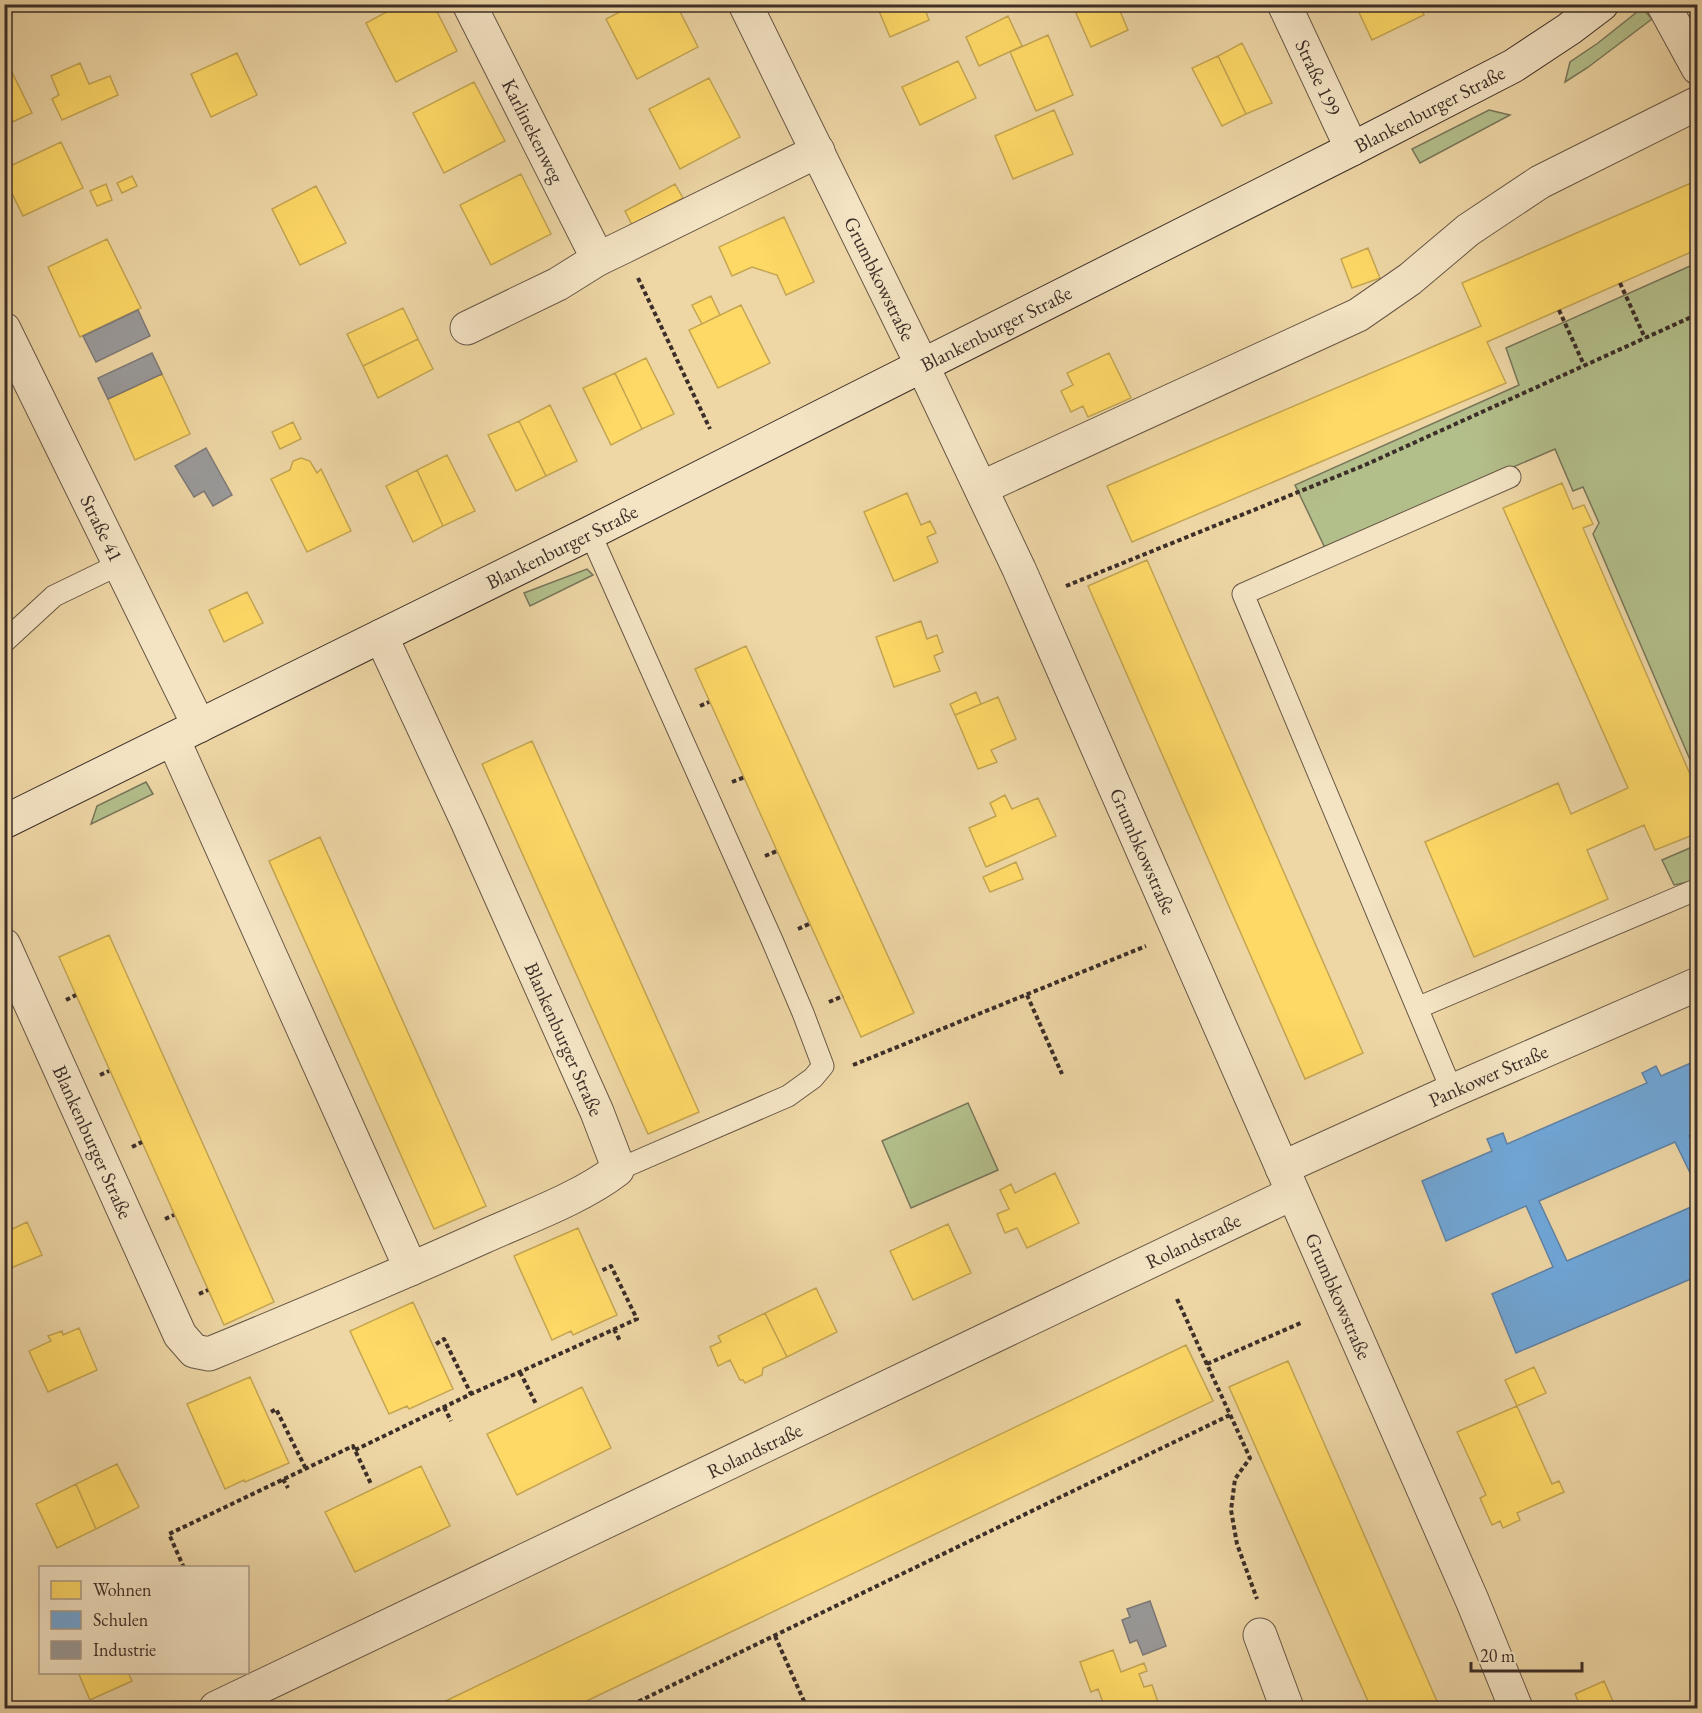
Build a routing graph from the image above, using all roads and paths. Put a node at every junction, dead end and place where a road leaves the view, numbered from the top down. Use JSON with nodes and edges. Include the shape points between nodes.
{"nodes":[{"id":1,"x":469,"y":4,"type":"edge"},
{"id":2,"x":745,"y":4,"type":"edge"},
{"id":3,"x":1284,"y":4,"type":"edge"},
{"id":4,"x":1602,"y":4,"type":"edge"},
{"id":5,"x":1663,"y":4,"type":"edge"},
{"id":6,"x":1698,"y":68,"type":"edge"},
{"id":7,"x":1698,"y":103,"type":"edge"},
{"id":8,"x":1352,"y":149,"type":"junction"},
{"id":9,"x":818,"y":151,"type":"junction"},
{"id":10,"x":610,"y":253,"type":"junction"},
{"id":11,"x":1620,"y":283,"type":"dead end"},
{"id":12,"x":1559,"y":310,"type":"dead end"},
{"id":13,"x":1698,"y":314,"type":"edge"},
{"id":14,"x":467,"y":328,"type":"dead end"},
{"id":15,"x":4,"y":330,"type":"edge"},
{"id":16,"x":1645,"y":338,"type":"junction"},
{"id":17,"x":922,"y":365,"type":"junction"},
{"id":18,"x":1584,"y":365,"type":"junction"},
{"id":19,"x":710,"y":429,"type":"dead end"},
{"id":20,"x":1510,"y":477,"type":"dead end"},
{"id":21,"x":981,"y":488,"type":"junction"},
{"id":22,"x":590,"y":533,"type":"junction"},
{"id":23,"x":120,"y":564,"type":"junction"},
{"id":24,"x":1057,"y":590,"type":"dead end"},
{"id":25,"x":381,"y":636,"type":"junction"},
{"id":26,"x":4,"y":642,"type":"edge"},
{"id":27,"x":186,"y":732,"type":"junction"},
{"id":28,"x":4,"y":822,"type":"edge"},
{"id":29,"x":1698,"y":889,"type":"edge"},
{"id":30,"x":1178,"y":933,"type":"junction"},
{"id":31,"x":4,"y":945,"type":"edge"},
{"id":32,"x":1698,"y":984,"type":"edge"},
{"id":33,"x":1027,"y":995,"type":"junction"},
{"id":34,"x":1417,"y":1008,"type":"junction"},
{"id":35,"x":823,"y":1066,"type":"junction"},
{"id":36,"x":1062,"y":1074,"type":"dead end"},
{"id":37,"x":1452,"y":1091,"type":"junction"},
{"id":38,"x":617,"y":1170,"type":"junction"},
{"id":39,"x":1288,"y":1181,"type":"junction"},
{"id":40,"x":411,"y":1269,"type":"junction"},
{"id":41,"x":601,"y":1271,"type":"dead end"},
{"id":42,"x":1177,"y":1299,"type":"dead end"},
{"id":43,"x":1304,"y":1322,"type":"dead end"},
{"id":44,"x":614,"y":1329,"type":"junction"},
{"id":45,"x":620,"y":1341,"type":"dead end"},
{"id":46,"x":436,"y":1344,"type":"dead end"},
{"id":47,"x":1206,"y":1364,"type":"junction"},
{"id":48,"x":520,"y":1372,"type":"junction"},
{"id":49,"x":471,"y":1394,"type":"junction"},
{"id":50,"x":536,"y":1404,"type":"dead end"},
{"id":51,"x":444,"y":1407,"type":"junction"},
{"id":52,"x":271,"y":1412,"type":"dead end"},
{"id":53,"x":1230,"y":1415,"type":"junction"},
{"id":54,"x":451,"y":1421,"type":"dead end"},
{"id":55,"x":355,"y":1450,"type":"junction"},
{"id":56,"x":306,"y":1469,"type":"junction"},
{"id":57,"x":283,"y":1479,"type":"junction"},
{"id":58,"x":371,"y":1484,"type":"dead end"},
{"id":59,"x":288,"y":1488,"type":"dead end"},
{"id":60,"x":183,"y":1566,"type":"edge"},
{"id":61,"x":1260,"y":1635,"type":"joint"},
{"id":62,"x":775,"y":1636,"type":"junction"},
{"id":63,"x":216,"y":1708,"type":"edge"},
{"id":64,"x":625,"y":1708,"type":"edge"},
{"id":65,"x":807,"y":1708,"type":"edge"},
{"id":66,"x":1287,"y":1708,"type":"edge"},
{"id":67,"x":1516,"y":1708,"type":"edge"}],
"edges":[{"from":1,"to":10,"type":"street","name":"Karlinekenweg"},
{"from":2,"to":9,"type":"street","name":"Grumbkowstraße"},
{"from":3,"to":8,"type":"street","name":"Straße 199"},
{"from":4,"to":8,"type":"street","name":"Blankenburger Straße","via":[[1514,66]]},
{"from":5,"to":6,"type":"street"},
{"from":7,"to":21,"type":"street","via":[[1540,182],[1468,230],[1410,279],[1358,315]]},
{"from":8,"to":17,"type":"street","name":"Blankenburger Straße"},
{"from":9,"to":10,"type":"street"},
{"from":9,"to":17,"type":"street","name":"Grumbkowstraße"},
{"from":10,"to":14,"type":"street","via":[[558,284]]},
{"from":10,"to":19,"type":"path"},
{"from":11,"to":16,"type":"path"},
{"from":12,"to":18,"type":"path"},
{"from":13,"to":16,"type":"path"},
{"from":15,"to":23,"type":"street","name":"Straße 41"},
{"from":16,"to":18,"type":"path"},
{"from":17,"to":21,"type":"street","name":"Grumbkowstraße"},
{"from":17,"to":22,"type":"street","name":"Blankenburger Straße"},
{"from":18,"to":24,"type":"path","via":[[1365,465]]},
{"from":20,"to":34,"type":"lane","via":[[1243,594]]},
{"from":21,"to":30,"type":"street","name":"Grumbkowstraße"},
{"from":22,"to":25,"type":"street","name":"Blankenburger Straße"},
{"from":22,"to":35,"type":"lane","via":[[772,940]]},
{"from":23,"to":26,"type":"lane","via":[[54,596]]},
{"from":23,"to":27,"type":"street","name":"Straße 41"},
{"from":25,"to":27,"type":"street","name":"Blankenburger Straße"},
{"from":25,"to":38,"type":"street","name":"Blankenburger Straße","via":[[597,1112]]},
{"from":27,"to":28,"type":"street","name":"Blankenburger Straße"},
{"from":27,"to":40,"type":"street"},
{"from":29,"to":34,"type":"lane"},
{"from":30,"to":33,"type":"path"},
{"from":30,"to":39,"type":"street","name":"Grumbkowstraße"},
{"from":31,"to":40,"type":"street","name":"Blankenburger Straße","via":[[180,1335],[194,1350],[209,1354]]},
{"from":32,"to":37,"type":"street","name":"Pankower Straße"},
{"from":33,"to":35,"type":"path","via":[[843,1069]]},
{"from":33,"to":36,"type":"path"},
{"from":34,"to":37,"type":"lane"},
{"from":35,"to":38,"type":"lane","via":[[788,1096]]},
{"from":37,"to":39,"type":"street","name":"Pankower Straße"},
{"from":38,"to":40,"type":"street","name":"Blankenburger Straße","via":[[550,1208]]},
{"from":39,"to":63,"type":"street","name":"Rolandstraße"},
{"from":39,"to":67,"type":"street","name":"Grumbkowstraße"},
{"from":41,"to":44,"type":"path","via":[[611,1266],[637,1319]]},
{"from":42,"to":47,"type":"path"},
{"from":43,"to":47,"type":"path"},
{"from":44,"to":45,"type":"path"},
{"from":44,"to":48,"type":"path"},
{"from":46,"to":49,"type":"path","via":[[444,1339]]},
{"from":47,"to":53,"type":"path"},
{"from":48,"to":49,"type":"path"},
{"from":48,"to":50,"type":"path"},
{"from":49,"to":51,"type":"path"},
{"from":51,"to":54,"type":"path"},
{"from":51,"to":55,"type":"path"},
{"from":52,"to":56,"type":"path","via":[[276,1409]]},
{"from":53,"to":61,"type":"path","via":[[1250,1458],[1235,1479],[1231,1510],[1237,1544],[1267,1626]]},
{"from":53,"to":62,"type":"path"},
{"from":55,"to":56,"type":"path","via":[[353,1446]]},
{"from":55,"to":58,"type":"path"},
{"from":56,"to":57,"type":"path"},
{"from":57,"to":59,"type":"path"},
{"from":57,"to":60,"type":"path","via":[[169,1534]]},
{"from":61,"to":66,"type":"street"},
{"from":62,"to":64,"type":"path"},
{"from":62,"to":65,"type":"path"}]}
